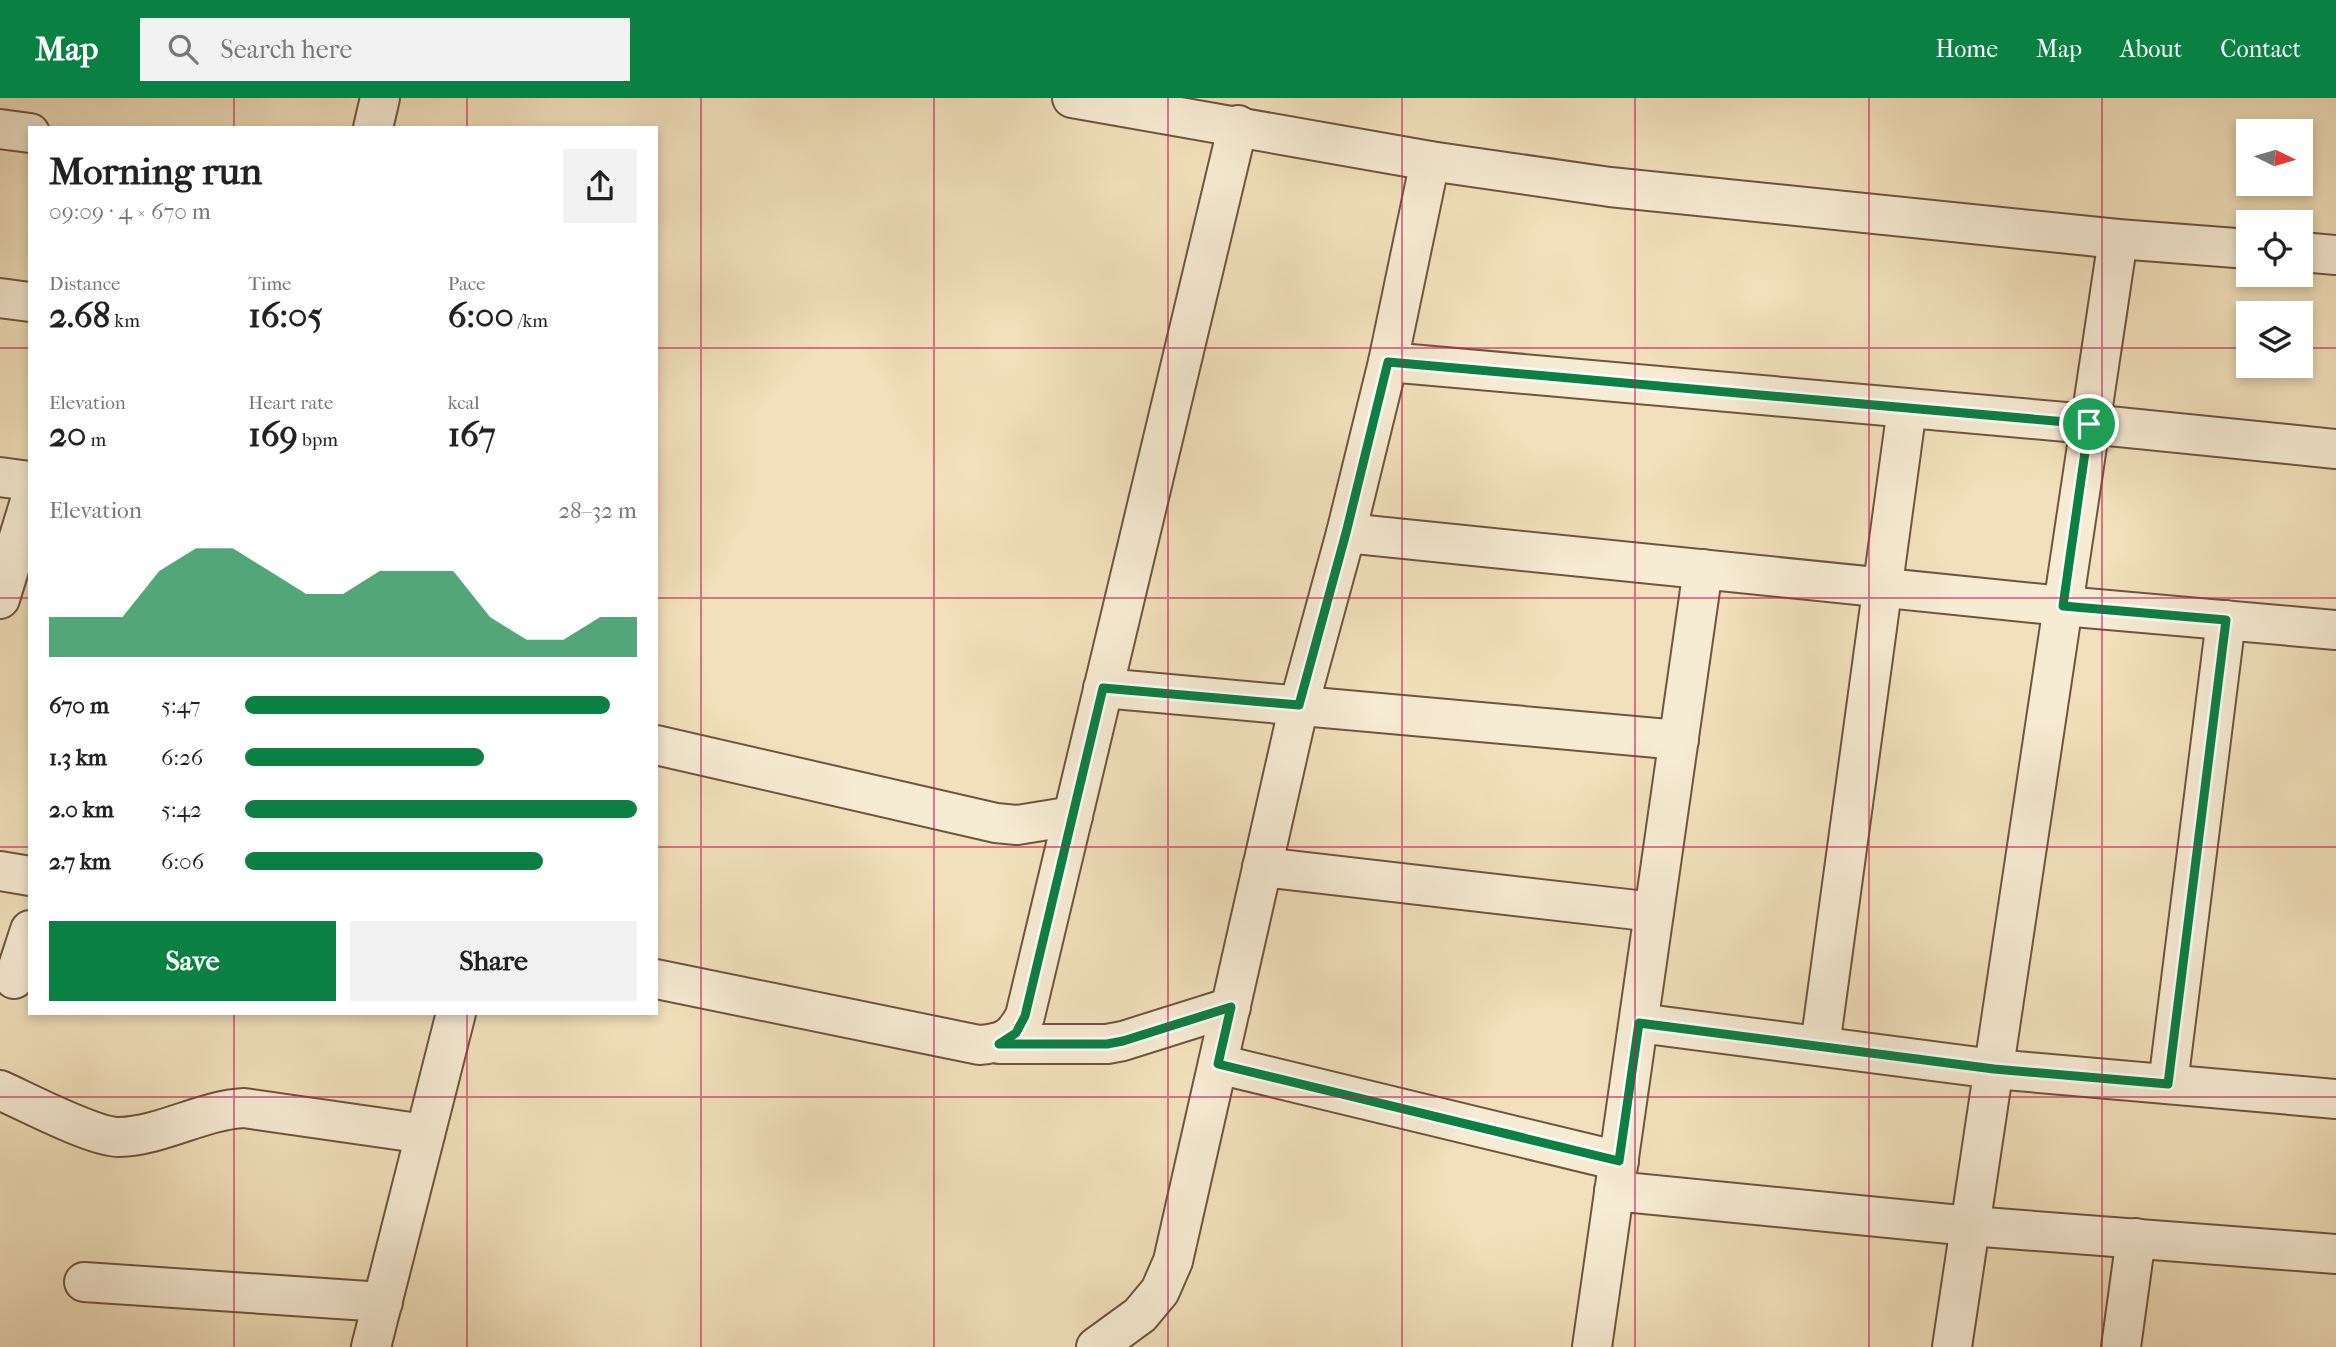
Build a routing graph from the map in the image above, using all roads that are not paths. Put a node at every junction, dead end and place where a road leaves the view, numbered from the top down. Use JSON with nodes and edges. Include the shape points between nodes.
{"nodes":[{"id":1,"x":380,"y":98,"type":"edge"},
{"id":2,"x":1072,"y":98,"type":"edge"},
{"id":3,"x":1238,"y":125,"type":"junction"},
{"id":4,"x":373,"y":126,"type":"edge"},
{"id":5,"x":0,"y":130,"type":"edge"},
{"id":6,"x":28,"y":133,"type":"edge"},
{"id":7,"x":1430,"y":161,"type":"junction"},
{"id":8,"x":2118,"y":239,"type":"junction"},
{"id":9,"x":2236,"y":247,"type":"edge"},
{"id":10,"x":2313,"y":254,"type":"edge"},
{"id":11,"x":2336,"y":255,"type":"edge"},
{"id":12,"x":0,"y":298,"type":"edge"},
{"id":13,"x":28,"y":302,"type":"edge"},
{"id":14,"x":1388,"y":362,"type":"junction"},
{"id":15,"x":1907,"y":408,"type":"junction"},
{"id":16,"x":2089,"y":424,"type":"junction"},
{"id":17,"x":2336,"y":449,"type":"edge"},
{"id":18,"x":0,"y":477,"type":"edge"},
{"id":19,"x":28,"y":481,"type":"edge"},
{"id":20,"x":28,"y":508,"type":"edge"},
{"id":21,"x":1346,"y":533,"type":"junction"},
{"id":22,"x":1703,"y":569,"type":"junction"},
{"id":23,"x":1884,"y":587,"type":"junction"},
{"id":24,"x":0,"y":599,"type":"edge"},
{"id":25,"x":2063,"y":606,"type":"junction"},
{"id":26,"x":2226,"y":620,"type":"junction"},
{"id":27,"x":2336,"y":631,"type":"edge"},
{"id":28,"x":1103,"y":688,"type":"junction"},
{"id":29,"x":1299,"y":705,"type":"junction"},
{"id":30,"x":1679,"y":740,"type":"junction"},
{"id":31,"x":658,"y":745,"type":"edge"},
{"id":32,"x":1073,"y":816,"type":"junction"},
{"id":33,"x":1262,"y":867,"type":"junction"},
{"id":34,"x":0,"y":871,"type":"edge"},
{"id":35,"x":28,"y":876,"type":"edge"},
{"id":36,"x":1654,"y":912,"type":"junction"},
{"id":37,"x":28,"y":936,"type":"edge"},
{"id":38,"x":14,"y":979,"type":"dead end"},
{"id":39,"x":658,"y":979,"type":"edge"},
{"id":40,"x":1231,"y":1007,"type":"junction"},
{"id":41,"x":456,"y":1015,"type":"edge"},
{"id":42,"x":1639,"y":1023,"type":"junction"},
{"id":43,"x":999,"y":1044,"type":"junction"},
{"id":44,"x":1820,"y":1046,"type":"junction"},
{"id":45,"x":1218,"y":1064,"type":"junction"},
{"id":46,"x":1994,"y":1069,"type":"junction"},
{"id":47,"x":2168,"y":1084,"type":"junction"},
{"id":48,"x":0,"y":1090,"type":"edge"},
{"id":49,"x":2336,"y":1099,"type":"edge"},
{"id":50,"x":425,"y":1134,"type":"junction"},
{"id":51,"x":1617,"y":1176,"type":"junction"},
{"id":52,"x":1970,"y":1226,"type":"junction"},
{"id":53,"x":2136,"y":1238,"type":"junction"},
{"id":54,"x":2336,"y":1254,"type":"edge"},
{"id":55,"x":84,"y":1282,"type":"dead end"},
{"id":56,"x":383,"y":1303,"type":"junction"},
{"id":57,"x":371,"y":1347,"type":"edge"},
{"id":58,"x":1096,"y":1347,"type":"edge"},
{"id":59,"x":1592,"y":1347,"type":"edge"},
{"id":60,"x":1952,"y":1347,"type":"edge"},
{"id":61,"x":2120,"y":1347,"type":"edge"}],
"edges":[{"from":1,"to":4,"type":"street"},
{"from":2,"to":3,"type":"street"},
{"from":3,"to":7,"type":"street"},
{"from":3,"to":28,"type":"street"},
{"from":5,"to":6,"type":"street"},
{"from":7,"to":8,"type":"street","via":[[1610,187]]},
{"from":7,"to":14,"type":"street"},
{"from":8,"to":9,"type":"street"},
{"from":8,"to":16,"type":"street"},
{"from":10,"to":11,"type":"street"},
{"from":12,"to":13,"type":"street"},
{"from":14,"to":15,"type":"street"},
{"from":14,"to":21,"type":"street"},
{"from":15,"to":16,"type":"street"},
{"from":15,"to":23,"type":"street"},
{"from":16,"to":17,"type":"street"},
{"from":16,"to":25,"type":"street"},
{"from":18,"to":19,"type":"street"},
{"from":20,"to":24,"type":"street"},
{"from":21,"to":22,"type":"street"},
{"from":21,"to":29,"type":"street"},
{"from":22,"to":23,"type":"street"},
{"from":22,"to":30,"type":"street"},
{"from":23,"to":25,"type":"street"},
{"from":23,"to":44,"type":"street"},
{"from":25,"to":26,"type":"street"},
{"from":25,"to":46,"type":"street"},
{"from":26,"to":27,"type":"street"},
{"from":26,"to":47,"type":"street"},
{"from":28,"to":29,"type":"street"},
{"from":28,"to":32,"type":"street"},
{"from":29,"to":30,"type":"street"},
{"from":29,"to":33,"type":"street"},
{"from":30,"to":36,"type":"street"},
{"from":31,"to":32,"type":"street","via":[[996,823],[1017,825]]},
{"from":32,"to":43,"type":"street","via":[[1025,1016],[1016,1033]]},
{"from":33,"to":36,"type":"street"},
{"from":33,"to":40,"type":"street"},
{"from":34,"to":35,"type":"street"},
{"from":36,"to":42,"type":"street"},
{"from":37,"to":38,"type":"street"},
{"from":39,"to":43,"type":"street","via":[[979,1045]]},
{"from":40,"to":43,"type":"street","via":[[1107,1044]]},
{"from":40,"to":45,"type":"street"},
{"from":41,"to":50,"type":"street"},
{"from":42,"to":44,"type":"street"},
{"from":42,"to":51,"type":"street"},
{"from":44,"to":46,"type":"street"},
{"from":45,"to":51,"type":"street"},
{"from":45,"to":58,"type":"street","via":[[1173,1261],[1160,1291],[1140,1315]]},
{"from":46,"to":47,"type":"street"},
{"from":46,"to":52,"type":"street"},
{"from":47,"to":49,"type":"street"},
{"from":48,"to":50,"type":"street","via":[[118,1137],[227,1108]]},
{"from":50,"to":56,"type":"street"},
{"from":51,"to":52,"type":"street"},
{"from":51,"to":59,"type":"street"},
{"from":52,"to":53,"type":"street"},
{"from":52,"to":60,"type":"street"},
{"from":53,"to":54,"type":"street"},
{"from":53,"to":61,"type":"street"},
{"from":55,"to":56,"type":"street"},
{"from":56,"to":57,"type":"street"}]}
